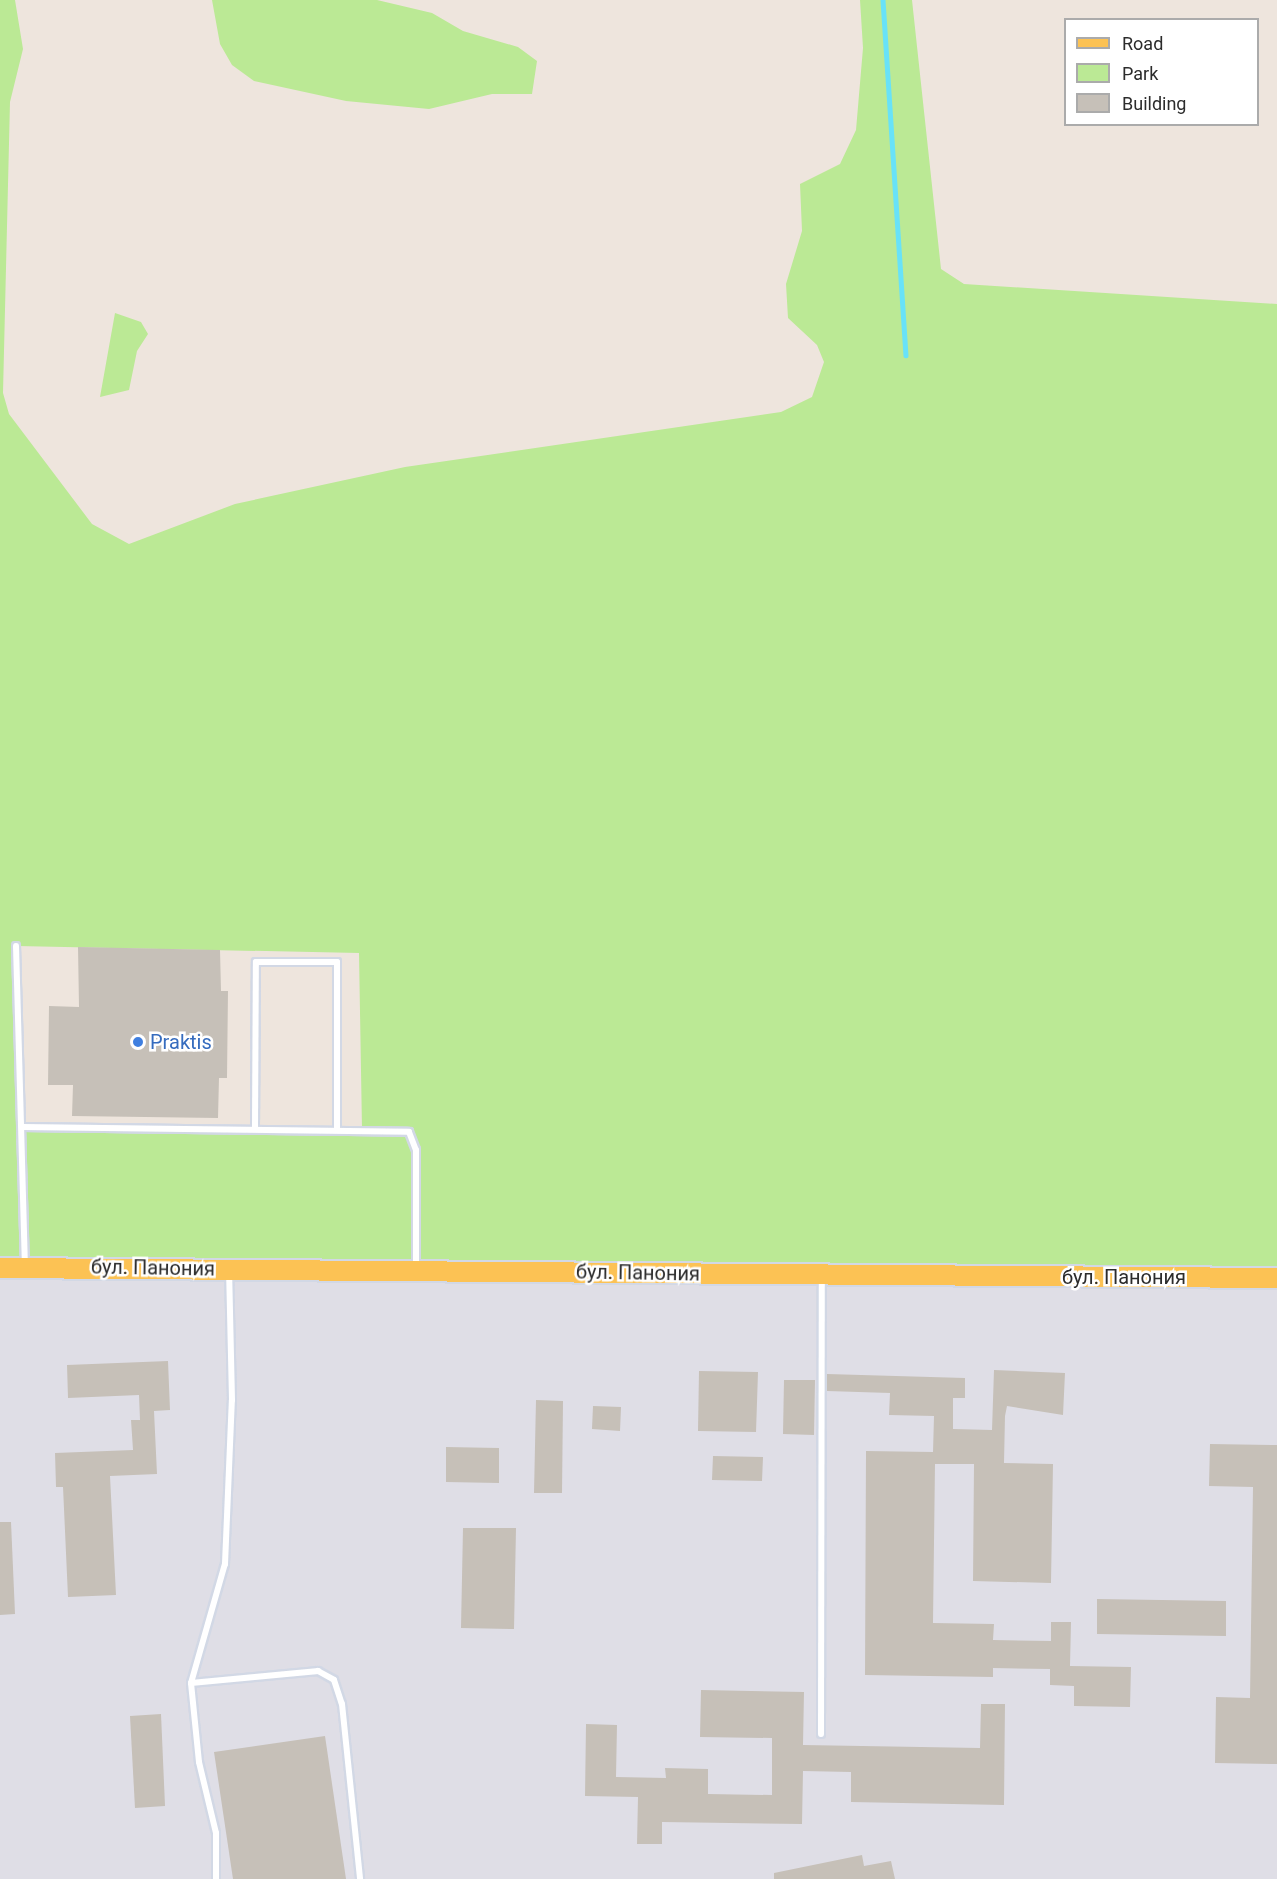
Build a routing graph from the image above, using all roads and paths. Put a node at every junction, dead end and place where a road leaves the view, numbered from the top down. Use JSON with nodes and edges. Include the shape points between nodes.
{"nodes":[{"id":1,"x":16,"y":946,"type":"dead end"},
{"id":2,"x":22,"y":1127,"type":"junction"},
{"id":3,"x":255,"y":1128,"type":"junction"},
{"id":4,"x":337,"y":1128,"type":"junction"},
{"id":5,"x":25,"y":1267,"type":"junction"},
{"id":6,"x":0,"y":1268,"type":"edge"},
{"id":7,"x":229,"y":1269,"type":"junction"},
{"id":8,"x":416,"y":1271,"type":"junction"},
{"id":9,"x":822,"y":1275,"type":"junction"},
{"id":10,"x":1277,"y":1278,"type":"edge"},
{"id":11,"x":191,"y":1683,"type":"junction"},
{"id":12,"x":821,"y":1734,"type":"dead end"},
{"id":13,"x":216,"y":1879,"type":"edge"},
{"id":14,"x":360,"y":1879,"type":"edge"}],
"edges":[{"from":1,"to":2,"type":"lane"},
{"from":2,"to":3,"type":"lane"},
{"from":2,"to":5,"type":"lane"},
{"from":3,"to":4,"type":"lane"},
{"from":3,"to":4,"type":"lane","via":[[256,962],[337,962]]},
{"from":4,"to":8,"type":"lane","via":[[399,1129],[415,1139]]},
{"from":5,"to":6,"type":"main road","name":"бул. Панония"},
{"from":5,"to":7,"type":"main road","name":"бул. Панония"},
{"from":7,"to":8,"type":"main road","name":"бул. Панония"},
{"from":7,"to":11,"type":"lane","via":[[232,1400],[225,1564]]},
{"from":8,"to":9,"type":"main road","name":"бул. Панония"},
{"from":9,"to":10,"type":"main road","name":"бул. Панония"},
{"from":9,"to":12,"type":"lane"},
{"from":11,"to":13,"type":"lane","via":[[199,1762],[216,1833]]},
{"from":11,"to":14,"type":"lane","via":[[318,1671],[334,1680],[342,1704]]}]}
